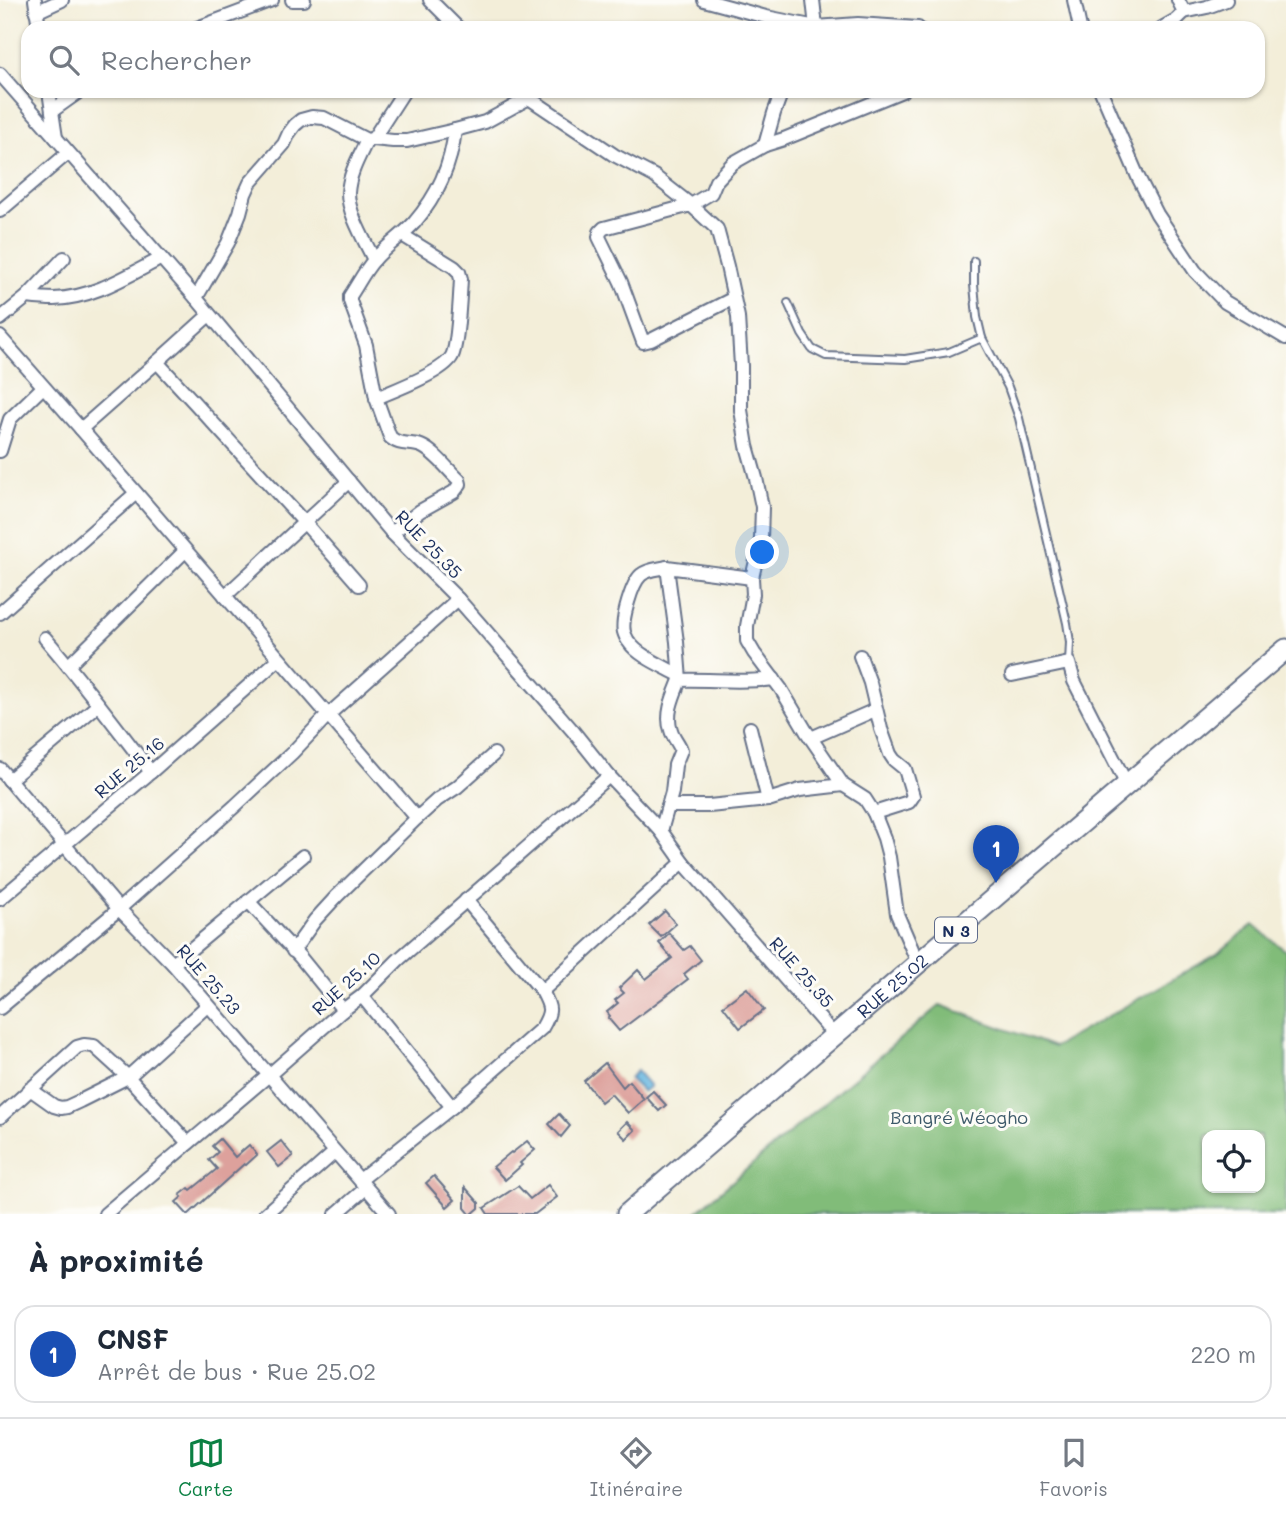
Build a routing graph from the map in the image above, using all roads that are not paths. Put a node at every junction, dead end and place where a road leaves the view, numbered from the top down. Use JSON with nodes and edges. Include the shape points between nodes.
{"nodes":[{"id":1,"x":62,"y":0,"type":"edge"},
{"id":2,"x":272,"y":0,"type":"edge"},
{"id":3,"x":292,"y":0,"type":"edge"},
{"id":4,"x":303,"y":0,"type":"edge"},
{"id":5,"x":430,"y":0,"type":"edge"},
{"id":6,"x":704,"y":0,"type":"edge"},
{"id":7,"x":813,"y":0,"type":"edge"},
{"id":8,"x":1074,"y":0,"type":"edge"},
{"id":9,"x":1226,"y":0,"type":"edge"},
{"id":10,"x":36,"y":6,"type":"edge"},
{"id":11,"x":1181,"y":6,"type":"edge"},
{"id":12,"x":216,"y":21,"type":"edge"},
{"id":13,"x":451,"y":21,"type":"edge"},
{"id":14,"x":784,"y":21,"type":"edge"},
{"id":15,"x":811,"y":21,"type":"edge"},
{"id":16,"x":1078,"y":21,"type":"edge"},
{"id":17,"x":0,"y":74,"type":"edge"},
{"id":18,"x":50,"y":98,"type":"edge"},
{"id":19,"x":70,"y":98,"type":"edge"},
{"id":20,"x":399,"y":98,"type":"edge"},
{"id":21,"x":520,"y":98,"type":"edge"},
{"id":22,"x":529,"y":98,"type":"edge"},
{"id":23,"x":779,"y":98,"type":"edge"},
{"id":24,"x":885,"y":98,"type":"edge"},
{"id":25,"x":1104,"y":98,"type":"edge"},
{"id":26,"x":52,"y":111,"type":"junction"},
{"id":27,"x":455,"y":130,"type":"junction"},
{"id":28,"x":56,"y":139,"type":"junction"},
{"id":29,"x":370,"y":139,"type":"junction"},
{"id":30,"x":765,"y":145,"type":"junction"},
{"id":31,"x":68,"y":152,"type":"junction"},
{"id":32,"x":691,"y":205,"type":"junction"},
{"id":33,"x":0,"y":211,"type":"edge"},
{"id":34,"x":402,"y":235,"type":"junction"},
{"id":35,"x":64,"y":258,"type":"dead end"},
{"id":36,"x":160,"y":259,"type":"junction"},
{"id":37,"x":374,"y":260,"type":"junction"},
{"id":38,"x":974,"y":261,"type":"dead end"},
{"id":39,"x":27,"y":297,"type":"junction"},
{"id":40,"x":196,"y":298,"type":"junction"},
{"id":41,"x":734,"y":298,"type":"junction"},
{"id":42,"x":788,"y":303,"type":"dead end"},
{"id":43,"x":209,"y":315,"type":"junction"},
{"id":44,"x":0,"y":319,"type":"edge"},
{"id":45,"x":0,"y":337,"type":"edge"},
{"id":46,"x":982,"y":338,"type":"junction"},
{"id":47,"x":1286,"y":338,"type":"edge"},
{"id":48,"x":158,"y":362,"type":"junction"},
{"id":49,"x":43,"y":387,"type":"junction"},
{"id":50,"x":376,"y":398,"type":"junction"},
{"id":51,"x":5,"y":422,"type":"edge"},
{"id":52,"x":81,"y":429,"type":"junction"},
{"id":53,"x":0,"y":452,"type":"edge"},
{"id":54,"x":349,"y":481,"type":"junction"},
{"id":55,"x":136,"y":494,"type":"junction"},
{"id":56,"x":304,"y":522,"type":"junction"},
{"id":57,"x":393,"y":533,"type":"junction"},
{"id":58,"x":185,"y":551,"type":"junction"},
{"id":59,"x":667,"y":567,"type":"junction"},
{"id":60,"x":752,"y":578,"type":"junction"},
{"id":61,"x":359,"y":585,"type":"dead end"},
{"id":62,"x":225,"y":596,"type":"junction"},
{"id":63,"x":458,"y":599,"type":"junction"},
{"id":64,"x":0,"y":613,"type":"edge"},
{"id":65,"x":45,"y":638,"type":"dead end"},
{"id":66,"x":1286,"y":649,"type":"edge"},
{"id":67,"x":860,"y":656,"type":"dead end"},
{"id":68,"x":279,"y":659,"type":"junction"},
{"id":69,"x":1069,"y":663,"type":"junction"},
{"id":70,"x":69,"y":665,"type":"junction"},
{"id":71,"x":1013,"y":675,"type":"dead end"},
{"id":72,"x":679,"y":678,"type":"junction"},
{"id":73,"x":774,"y":679,"type":"junction"},
{"id":74,"x":98,"y":705,"type":"junction"},
{"id":75,"x":875,"y":710,"type":"junction"},
{"id":76,"x":328,"y":715,"type":"junction"},
{"id":77,"x":750,"y":728,"type":"dead end"},
{"id":78,"x":811,"y":738,"type":"junction"},
{"id":79,"x":494,"y":754,"type":"dead end"},
{"id":80,"x":151,"y":772,"type":"junction"},
{"id":81,"x":4,"y":775,"type":"edge"},
{"id":82,"x":609,"y":776,"type":"junction"},
{"id":83,"x":844,"y":785,"type":"junction"},
{"id":84,"x":1127,"y":785,"type":"junction"},
{"id":85,"x":768,"y":800,"type":"junction"},
{"id":86,"x":668,"y":806,"type":"junction"},
{"id":87,"x":874,"y":813,"type":"junction"},
{"id":88,"x":417,"y":818,"type":"junction"},
{"id":89,"x":661,"y":831,"type":"junction"},
{"id":90,"x":63,"y":845,"type":"junction"},
{"id":91,"x":303,"y":856,"type":"dead end"},
{"id":92,"x":683,"y":862,"type":"junction"},
{"id":93,"x":0,"y":899,"type":"edge"},
{"id":94,"x":466,"y":900,"type":"junction"},
{"id":95,"x":248,"y":901,"type":"junction"},
{"id":96,"x":120,"y":909,"type":"junction"},
{"id":97,"x":293,"y":951,"type":"junction"},
{"id":98,"x":918,"y":963,"type":"junction"},
{"id":99,"x":173,"y":964,"type":"junction"},
{"id":100,"x":542,"y":991,"type":"junction"},
{"id":101,"x":362,"y":996,"type":"junction"},
{"id":102,"x":208,"y":1005,"type":"junction"},
{"id":103,"x":0,"y":1008,"type":"edge"},
{"id":104,"x":343,"y":1010,"type":"junction"},
{"id":105,"x":835,"y":1036,"type":"junction"},
{"id":106,"x":269,"y":1075,"type":"junction"},
{"id":107,"x":128,"y":1077,"type":"junction"},
{"id":108,"x":30,"y":1088,"type":"junction"},
{"id":109,"x":452,"y":1107,"type":"junction"},
{"id":110,"x":0,"y":1117,"type":"edge"},
{"id":111,"x":188,"y":1143,"type":"junction"},
{"id":112,"x":335,"y":1152,"type":"junction"},
{"id":113,"x":363,"y":1184,"type":"junction"},
{"id":114,"x":105,"y":1214,"type":"edge"},
{"id":115,"x":265,"y":1214,"type":"edge"},
{"id":116,"x":336,"y":1214,"type":"edge"},
{"id":117,"x":389,"y":1214,"type":"edge"},
{"id":118,"x":628,"y":1214,"type":"edge"}],
"edges":[{"from":1,"to":10,"type":"street"},
{"from":2,"to":12,"type":"street"},
{"from":3,"to":4,"type":"street"},
{"from":5,"to":13,"type":"street"},
{"from":6,"to":14,"type":"street"},
{"from":7,"to":15,"type":"street"},
{"from":8,"to":16,"type":"street"},
{"from":9,"to":11,"type":"street","via":[[1207,8]]},
{"from":17,"to":28,"type":"street","name":"RUE 25.35"},
{"from":18,"to":26,"type":"street"},
{"from":19,"to":26,"type":"street"},
{"from":20,"to":29,"type":"street"},
{"from":21,"to":27,"type":"street","via":[[485,121]]},
{"from":22,"to":32,"type":"street","via":[[654,176]]},
{"from":23,"to":30,"type":"street"},
{"from":24,"to":30,"type":"street"},
{"from":25,"to":47,"type":"street","via":[[1144,190],[1195,271],[1225,302]]},
{"from":26,"to":28,"type":"street"},
{"from":27,"to":29,"type":"street","via":[[407,141]]},
{"from":27,"to":34,"type":"street","via":[[446,174]]},
{"from":28,"to":31,"type":"street","name":"RUE 25.35"},
{"from":29,"to":37,"type":"street","via":[[348,193]]},
{"from":29,"to":40,"type":"street","via":[[324,118],[312,117],[295,125],[250,183],[228,243]]},
{"from":30,"to":32,"type":"street","via":[[733,163],[711,193]]},
{"from":31,"to":33,"type":"street"},
{"from":31,"to":36,"type":"street","name":"RUE 25.35"},
{"from":32,"to":41,"type":"street","via":[[717,229]]},
{"from":32,"to":41,"type":"street","via":[[600,232],[641,341]]},
{"from":34,"to":37,"type":"street"},
{"from":34,"to":50,"type":"street","via":[[459,272],[455,350],[440,368]]},
{"from":35,"to":39,"type":"street"},
{"from":36,"to":39,"type":"street","via":[[78,296]]},
{"from":36,"to":40,"type":"street","name":"RUE 25.35"},
{"from":37,"to":50,"type":"street","via":[[350,301],[366,345]]},
{"from":38,"to":46,"type":"lane"},
{"from":39,"to":44,"type":"street"},
{"from":40,"to":43,"type":"street","name":"RUE 25.35"},
{"from":41,"to":60,"type":"street","via":[[742,418],[762,507]]},
{"from":42,"to":46,"type":"lane","via":[[812,349],[826,356],[905,359],[949,352]]},
{"from":43,"to":48,"type":"street"},
{"from":43,"to":54,"type":"street","name":"RUE 25.35"},
{"from":45,"to":49,"type":"street"},
{"from":46,"to":69,"type":"lane","via":[[1019,418],[1067,623]]},
{"from":48,"to":52,"type":"street"},
{"from":48,"to":56,"type":"street"},
{"from":49,"to":51,"type":"street"},
{"from":49,"to":52,"type":"street"},
{"from":50,"to":57,"type":"street","via":[[390,437],[422,447],[460,484]]},
{"from":51,"to":53,"type":"street"},
{"from":52,"to":55,"type":"street"},
{"from":54,"to":56,"type":"street"},
{"from":54,"to":57,"type":"street","name":"RUE 25.35"},
{"from":55,"to":58,"type":"street"},
{"from":55,"to":64,"type":"street"},
{"from":56,"to":61,"type":"street"},
{"from":56,"to":62,"type":"street"},
{"from":57,"to":63,"type":"street","name":"RUE 25.35"},
{"from":58,"to":62,"type":"street"},
{"from":58,"to":70,"type":"street"},
{"from":59,"to":60,"type":"street"},
{"from":59,"to":72,"type":"street"},
{"from":59,"to":72,"type":"street","via":[[640,576],[625,615],[624,633],[641,653]]},
{"from":60,"to":73,"type":"street","via":[[747,641]]},
{"from":62,"to":68,"type":"street"},
{"from":63,"to":76,"type":"street"},
{"from":63,"to":82,"type":"street","name":"RUE 25.35"},
{"from":65,"to":70,"type":"street"},
{"from":66,"to":84,"type":"main road","name":"RUE 25.02","number":"N 3"},
{"from":67,"to":75,"type":"street"},
{"from":68,"to":76,"type":"street"},
{"from":68,"to":80,"type":"street","name":"RUE 25.16"},
{"from":69,"to":71,"type":"street"},
{"from":69,"to":84,"type":"street"},
{"from":70,"to":74,"type":"street"},
{"from":72,"to":73,"type":"street"},
{"from":72,"to":86,"type":"street","via":[[669,721],[681,751]]},
{"from":73,"to":78,"type":"street"},
{"from":74,"to":80,"type":"street"},
{"from":74,"to":81,"type":"street"},
{"from":75,"to":78,"type":"street"},
{"from":75,"to":87,"type":"street","via":[[890,754],[905,769],[912,796],[909,802]]},
{"from":76,"to":88,"type":"street"},
{"from":76,"to":96,"type":"street"},
{"from":77,"to":85,"type":"street"},
{"from":78,"to":83,"type":"street"},
{"from":79,"to":88,"type":"street"},
{"from":80,"to":90,"type":"street","name":"RUE 25.16"},
{"from":81,"to":90,"type":"street","name":"RUE 25.23"},
{"from":82,"to":89,"type":"street","name":"RUE 25.35"},
{"from":82,"to":94,"type":"street","name":"RUE 25.10"},
{"from":83,"to":85,"type":"street","via":[[800,790]]},
{"from":83,"to":87,"type":"street","via":[[865,799]]},
{"from":84,"to":98,"type":"main road","name":"RUE 25.02","number":"N 3"},
{"from":85,"to":86,"type":"street"},
{"from":86,"to":89,"type":"street"},
{"from":87,"to":98,"type":"street","via":[[889,858],[897,914]]},
{"from":88,"to":97,"type":"street","via":[[337,896]]},
{"from":89,"to":92,"type":"street","name":"RUE 25.35"},
{"from":90,"to":93,"type":"street","name":"RUE 25.16"},
{"from":90,"to":96,"type":"street","name":"RUE 25.23"},
{"from":91,"to":95,"type":"street"},
{"from":92,"to":100,"type":"street"},
{"from":92,"to":105,"type":"street","name":"RUE 25.35"},
{"from":94,"to":100,"type":"street"},
{"from":94,"to":101,"type":"street","name":"RUE 25.10"},
{"from":95,"to":97,"type":"street"},
{"from":95,"to":99,"type":"street"},
{"from":96,"to":99,"type":"street","name":"RUE 25.23"},
{"from":96,"to":103,"type":"street"},
{"from":97,"to":104,"type":"street"},
{"from":98,"to":105,"type":"main road","name":"RUE 25.02","number":"N 3"},
{"from":99,"to":102,"type":"street","name":"RUE 25.23"},
{"from":100,"to":109,"type":"street","via":[[550,1006],[542,1028]]},
{"from":101,"to":104,"type":"street","name":"RUE 25.10"},
{"from":101,"to":109,"type":"street"},
{"from":102,"to":106,"type":"street","name":"RUE 25.23"},
{"from":102,"to":107,"type":"street"},
{"from":104,"to":106,"type":"street","name":"RUE 25.10"},
{"from":105,"to":118,"type":"main road","name":"RUE 25.02","number":"N 3"},
{"from":106,"to":111,"type":"street","name":"RUE 25.10"},
{"from":106,"to":112,"type":"street","name":"RUE 25.23"},
{"from":107,"to":108,"type":"street","via":[[67,1107],[54,1106]]},
{"from":107,"to":108,"type":"street","via":[[94,1046],[84,1045]]},
{"from":107,"to":111,"type":"street"},
{"from":108,"to":110,"type":"street"},
{"from":109,"to":113,"type":"street"},
{"from":111,"to":114,"type":"street","name":"RUE 25.10"},
{"from":112,"to":113,"type":"street","name":"RUE 25.23"},
{"from":112,"to":115,"type":"street"},
{"from":113,"to":116,"type":"street"},
{"from":113,"to":117,"type":"street","name":"RUE 25.23"}]}
